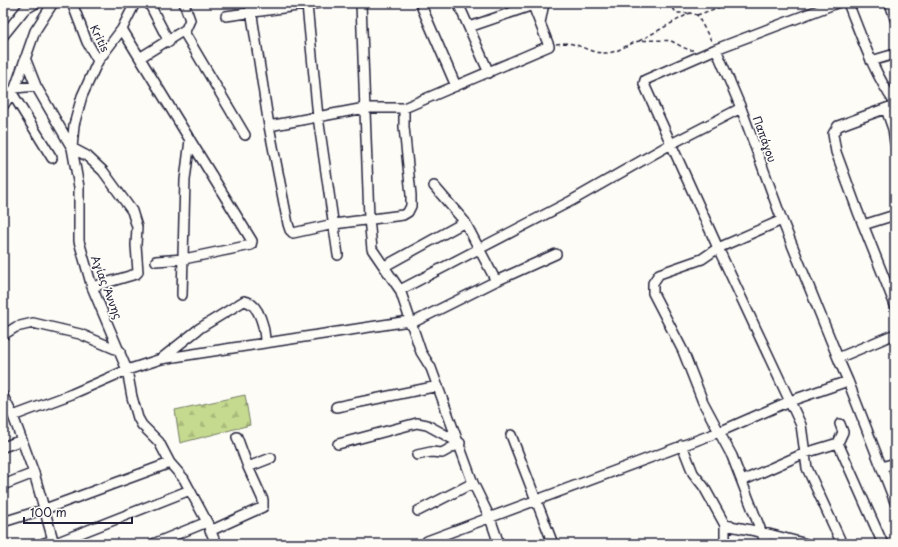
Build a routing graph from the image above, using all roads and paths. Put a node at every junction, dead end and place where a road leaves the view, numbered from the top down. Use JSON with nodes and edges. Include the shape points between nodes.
{"nodes":[{"id":1,"x":36,"y":3,"type":"edge"},
{"id":2,"x":53,"y":3,"type":"edge"},
{"id":3,"x":72,"y":3,"type":"edge"},
{"id":4,"x":135,"y":3,"type":"edge"},
{"id":5,"x":149,"y":3,"type":"edge"},
{"id":6,"x":184,"y":3,"type":"edge"},
{"id":7,"x":250,"y":3,"type":"edge"},
{"id":8,"x":319,"y":3,"type":"edge"},
{"id":9,"x":361,"y":3,"type":"edge"},
{"id":10,"x":420,"y":3,"type":"edge"},
{"id":11,"x":458,"y":3,"type":"edge"},
{"id":12,"x":544,"y":3,"type":"edge"},
{"id":13,"x":668,"y":3,"type":"edge"},
{"id":14,"x":730,"y":3,"type":"edge"},
{"id":15,"x":837,"y":3,"type":"edge"},
{"id":16,"x":848,"y":3,"type":"edge"},
{"id":17,"x":532,"y":4,"type":"edge"},
{"id":18,"x":307,"y":5,"type":"junction"},
{"id":19,"x":892,"y":6,"type":"edge"},
{"id":20,"x":252,"y":13,"type":"junction"},
{"id":21,"x":690,"y":13,"type":"junction"},
{"id":22,"x":697,"y":15,"type":"junction"},
{"id":23,"x":226,"y":16,"type":"dead end"},
{"id":24,"x":895,"y":18,"type":"edge"},
{"id":25,"x":540,"y":23,"type":"junction"},
{"id":26,"x":469,"y":27,"type":"junction"},
{"id":27,"x":122,"y":29,"type":"junction"},
{"id":28,"x":184,"y":32,"type":"junction"},
{"id":29,"x":3,"y":36,"type":"edge"},
{"id":30,"x":640,"y":41,"type":"junction"},
{"id":31,"x":169,"y":42,"type":"junction"},
{"id":32,"x":706,"y":44,"type":"dead end"},
{"id":33,"x":714,"y":45,"type":"junction"},
{"id":34,"x":548,"y":46,"type":"junction"},
{"id":35,"x":696,"y":49,"type":"dead end"},
{"id":36,"x":895,"y":54,"type":"edge"},
{"id":37,"x":141,"y":57,"type":"junction"},
{"id":38,"x":25,"y":58,"type":"junction"},
{"id":39,"x":98,"y":61,"type":"junction"},
{"id":40,"x":870,"y":61,"type":"junction"},
{"id":41,"x":489,"y":73,"type":"junction"},
{"id":42,"x":36,"y":86,"type":"junction"},
{"id":43,"x":456,"y":86,"type":"junction"},
{"id":44,"x":13,"y":90,"type":"junction"},
{"id":45,"x":3,"y":106,"type":"edge"},
{"id":46,"x":892,"y":106,"type":"edge"},
{"id":47,"x":365,"y":108,"type":"junction"},
{"id":48,"x":404,"y":108,"type":"junction"},
{"id":49,"x":741,"y":108,"type":"junction"},
{"id":50,"x":318,"y":117,"type":"junction"},
{"id":51,"x":269,"y":126,"type":"junction"},
{"id":52,"x":245,"y":134,"type":"dead end"},
{"id":53,"x":190,"y":140,"type":"junction"},
{"id":54,"x":895,"y":143,"type":"edge"},
{"id":55,"x":671,"y":144,"type":"junction"},
{"id":56,"x":72,"y":148,"type":"junction"},
{"id":57,"x":52,"y":158,"type":"dead end"},
{"id":58,"x":434,"y":186,"type":"dead end"},
{"id":59,"x":895,"y":215,"type":"edge"},
{"id":60,"x":369,"y":218,"type":"junction"},
{"id":61,"x":782,"y":220,"type":"junction"},
{"id":62,"x":464,"y":222,"type":"junction"},
{"id":63,"x":334,"y":224,"type":"junction"},
{"id":64,"x":863,"y":225,"type":"junction"},
{"id":65,"x":718,"y":248,"type":"junction"},
{"id":66,"x":479,"y":249,"type":"junction"},
{"id":67,"x":556,"y":254,"type":"dead end"},
{"id":68,"x":338,"y":255,"type":"dead end"},
{"id":69,"x":184,"y":259,"type":"junction"},
{"id":70,"x":156,"y":261,"type":"dead end"},
{"id":71,"x":385,"y":266,"type":"junction"},
{"id":72,"x":496,"y":281,"type":"junction"},
{"id":73,"x":92,"y":287,"type":"junction"},
{"id":74,"x":400,"y":290,"type":"junction"},
{"id":75,"x":182,"y":296,"type":"dead end"},
{"id":76,"x":895,"y":305,"type":"edge"},
{"id":77,"x":410,"y":322,"type":"junction"},
{"id":78,"x":895,"y":334,"type":"edge"},
{"id":79,"x":3,"y":335,"type":"edge"},
{"id":80,"x":265,"y":343,"type":"junction"},
{"id":81,"x":120,"y":351,"type":"junction"},
{"id":82,"x":838,"y":358,"type":"junction"},
{"id":83,"x":161,"y":359,"type":"junction"},
{"id":84,"x":127,"y":370,"type":"junction"},
{"id":85,"x":848,"y":382,"type":"junction"},
{"id":86,"x":438,"y":386,"type":"junction"},
{"id":87,"x":790,"y":401,"type":"junction"},
{"id":88,"x":4,"y":403,"type":"edge"},
{"id":89,"x":336,"y":408,"type":"dead end"},
{"id":90,"x":13,"y":416,"type":"junction"},
{"id":91,"x":840,"y":424,"type":"dead end"},
{"id":92,"x":719,"y":432,"type":"junction"},
{"id":93,"x":511,"y":435,"type":"dead end"},
{"id":94,"x":237,"y":437,"type":"dead end"},
{"id":95,"x":22,"y":440,"type":"junction"},
{"id":96,"x":460,"y":443,"type":"junction"},
{"id":97,"x":838,"y":443,"type":"junction"},
{"id":98,"x":338,"y":444,"type":"dead end"},
{"id":99,"x":682,"y":445,"type":"junction"},
{"id":100,"x":3,"y":447,"type":"edge"},
{"id":101,"x":805,"y":453,"type":"junction"},
{"id":102,"x":417,"y":455,"type":"dead end"},
{"id":103,"x":272,"y":458,"type":"dead end"},
{"id":104,"x":170,"y":463,"type":"junction"},
{"id":105,"x":895,"y":463,"type":"edge"},
{"id":106,"x":248,"y":466,"type":"junction"},
{"id":107,"x":882,"y":468,"type":"junction"},
{"id":108,"x":34,"y":473,"type":"junction"},
{"id":109,"x":742,"y":481,"type":"junction"},
{"id":110,"x":473,"y":483,"type":"junction"},
{"id":111,"x":3,"y":485,"type":"edge"},
{"id":112,"x":190,"y":490,"type":"junction"},
{"id":113,"x":536,"y":500,"type":"junction"},
{"id":114,"x":895,"y":502,"type":"edge"},
{"id":115,"x":45,"y":509,"type":"junction"},
{"id":116,"x":418,"y":511,"type":"dead end"},
{"id":117,"x":490,"y":518,"type":"junction"},
{"id":118,"x":3,"y":522,"type":"edge"},
{"id":119,"x":725,"y":525,"type":"junction"},
{"id":120,"x":208,"y":527,"type":"junction"},
{"id":121,"x":761,"y":532,"type":"junction"},
{"id":122,"x":427,"y":541,"type":"dead end"},
{"id":123,"x":57,"y":542,"type":"edge"},
{"id":124,"x":42,"y":544,"type":"edge"},
{"id":125,"x":153,"y":544,"type":"edge"},
{"id":126,"x":216,"y":544,"type":"edge"},
{"id":127,"x":499,"y":544,"type":"edge"},
{"id":128,"x":553,"y":544,"type":"edge"},
{"id":129,"x":725,"y":544,"type":"edge"},
{"id":130,"x":766,"y":544,"type":"edge"},
{"id":131,"x":806,"y":544,"type":"edge"},
{"id":132,"x":842,"y":544,"type":"edge"},
{"id":133,"x":883,"y":544,"type":"edge"}],
"edges":[{"from":1,"to":29,"type":"street","via":[[24,10]]},
{"from":2,"to":38,"type":"street","via":[[35,31]]},
{"from":3,"to":39,"type":"street","name":"Kritis","via":[[87,42]]},
{"from":4,"to":27,"type":"street","name":"Αγίας Άννης"},
{"from":5,"to":31,"type":"street"},
{"from":6,"to":28,"type":"street","via":[[190,20]]},
{"from":7,"to":20,"type":"street"},
{"from":8,"to":18,"type":"street"},
{"from":9,"to":47,"type":"street"},
{"from":10,"to":43,"type":"street"},
{"from":11,"to":26,"type":"street"},
{"from":12,"to":25,"type":"street"},
{"from":13,"to":21,"type":"path","via":[[677,13]]},
{"from":14,"to":22,"type":"path"},
{"from":15,"to":33,"type":"street"},
{"from":16,"to":40,"type":"street"},
{"from":17,"to":25,"type":"street"},
{"from":17,"to":26,"type":"street"},
{"from":18,"to":20,"type":"street"},
{"from":18,"to":50,"type":"street"},
{"from":19,"to":24,"type":"street"},
{"from":20,"to":23,"type":"street"},
{"from":20,"to":51,"type":"street"},
{"from":21,"to":22,"type":"path"},
{"from":21,"to":30,"type":"path"},
{"from":22,"to":33,"type":"path"},
{"from":25,"to":34,"type":"street"},
{"from":26,"to":41,"type":"street"},
{"from":27,"to":37,"type":"street"},
{"from":27,"to":39,"type":"street","name":"Αγίας Άννης"},
{"from":28,"to":31,"type":"street"},
{"from":28,"to":52,"type":"street"},
{"from":30,"to":34,"type":"path","via":[[620,51],[605,54],[568,42]]},
{"from":30,"to":35,"type":"path","via":[[670,40],[688,50]]},
{"from":31,"to":37,"type":"street"},
{"from":32,"to":33,"type":"path"},
{"from":33,"to":49,"type":"street","name":"Παπάγου"},
{"from":33,"to":55,"type":"street","via":[[645,80],[644,84]]},
{"from":34,"to":41,"type":"street"},
{"from":36,"to":40,"type":"street"},
{"from":37,"to":53,"type":"street"},
{"from":38,"to":42,"type":"street"},
{"from":38,"to":44,"type":"street"},
{"from":39,"to":56,"type":"street","name":"Αγίας Άννης","via":[[76,112]]},
{"from":40,"to":46,"type":"street"},
{"from":41,"to":43,"type":"street"},
{"from":42,"to":44,"type":"street"},
{"from":42,"to":56,"type":"street"},
{"from":43,"to":48,"type":"street"},
{"from":44,"to":45,"type":"street"},
{"from":44,"to":57,"type":"street"},
{"from":46,"to":54,"type":"street"},
{"from":46,"to":64,"type":"street","via":[[838,126],[833,134],[836,152]]},
{"from":47,"to":48,"type":"street"},
{"from":47,"to":50,"type":"street"},
{"from":47,"to":60,"type":"street"},
{"from":48,"to":60,"type":"street","via":[[411,206],[403,215]]},
{"from":49,"to":55,"type":"street"},
{"from":49,"to":61,"type":"street","name":"Παπάγου"},
{"from":50,"to":51,"type":"street"},
{"from":50,"to":63,"type":"street"},
{"from":51,"to":63,"type":"street","via":[[290,230],[299,232]]},
{"from":53,"to":69,"type":"street"},
{"from":53,"to":69,"type":"street","via":[[252,241],[248,247]]},
{"from":55,"to":65,"type":"street"},
{"from":55,"to":66,"type":"street","via":[[571,201]]},
{"from":56,"to":73,"type":"street","name":"Αγίας Άννης","via":[[79,187],[79,241]]},
{"from":56,"to":73,"type":"street","via":[[87,156],[103,171],[136,220],[138,272]]},
{"from":58,"to":62,"type":"street"},
{"from":59,"to":64,"type":"street"},
{"from":60,"to":63,"type":"street"},
{"from":60,"to":71,"type":"street","via":[[372,249]]},
{"from":61,"to":65,"type":"street"},
{"from":61,"to":82,"type":"street","name":"Παπάγου"},
{"from":62,"to":66,"type":"street"},
{"from":62,"to":71,"type":"street"},
{"from":63,"to":68,"type":"street"},
{"from":64,"to":76,"type":"street"},
{"from":65,"to":87,"type":"street"},
{"from":65,"to":92,"type":"street","via":[[702,259],[659,274],[653,282],[653,293],[683,351],[703,402]]},
{"from":66,"to":72,"type":"street"},
{"from":66,"to":74,"type":"street"},
{"from":67,"to":72,"type":"street"},
{"from":69,"to":70,"type":"street"},
{"from":69,"to":75,"type":"street"},
{"from":71,"to":74,"type":"street"},
{"from":72,"to":77,"type":"street"},
{"from":73,"to":81,"type":"street","name":"Αγίας Άννης"},
{"from":74,"to":77,"type":"street"},
{"from":77,"to":80,"type":"street"},
{"from":77,"to":86,"type":"street"},
{"from":78,"to":82,"type":"street"},
{"from":79,"to":81,"type":"street","via":[[16,327],[34,323],[80,334]]},
{"from":80,"to":83,"type":"street"},
{"from":80,"to":83,"type":"street","via":[[255,306],[244,301],[200,328]]},
{"from":81,"to":84,"type":"street","name":"Αγίας Άννης"},
{"from":82,"to":85,"type":"street","name":"Παπάγου"},
{"from":83,"to":84,"type":"street"},
{"from":84,"to":90,"type":"street"},
{"from":84,"to":104,"type":"street","name":"Αγίας Άννης","via":[[138,418],[159,442]]},
{"from":85,"to":87,"type":"street"},
{"from":85,"to":107,"type":"street","name":"Παπάγου"},
{"from":86,"to":89,"type":"street"},
{"from":86,"to":96,"type":"street"},
{"from":87,"to":92,"type":"street"},
{"from":87,"to":101,"type":"street","via":[[801,425]]},
{"from":88,"to":90,"type":"street"},
{"from":90,"to":95,"type":"street"},
{"from":91,"to":97,"type":"street","via":[[843,432]]},
{"from":92,"to":99,"type":"street"},
{"from":92,"to":109,"type":"street"},
{"from":93,"to":113,"type":"street"},
{"from":94,"to":106,"type":"street"},
{"from":95,"to":100,"type":"street"},
{"from":95,"to":108,"type":"street"},
{"from":96,"to":98,"type":"street","via":[[427,425],[417,423]]},
{"from":96,"to":102,"type":"street","via":[[442,453]]},
{"from":96,"to":110,"type":"street"},
{"from":97,"to":101,"type":"street"},
{"from":97,"to":133,"type":"street"},
{"from":99,"to":113,"type":"street"},
{"from":99,"to":119,"type":"street","via":[[692,473],[704,487]]},
{"from":101,"to":109,"type":"street"},
{"from":101,"to":132,"type":"street","via":[[807,468]]},
{"from":103,"to":106,"type":"street"},
{"from":104,"to":112,"type":"street","name":"Αγίας Άννης"},
{"from":104,"to":115,"type":"street"},
{"from":105,"to":107,"type":"street"},
{"from":106,"to":120,"type":"street","via":[[263,500],[263,507]]},
{"from":107,"to":114,"type":"street","name":"Παπάγου"},
{"from":108,"to":111,"type":"street"},
{"from":108,"to":115,"type":"street"},
{"from":109,"to":121,"type":"street"},
{"from":110,"to":116,"type":"street"},
{"from":110,"to":117,"type":"street"},
{"from":112,"to":120,"type":"street","name":"Αγίας Άννης"},
{"from":112,"to":123,"type":"street"},
{"from":113,"to":117,"type":"street"},
{"from":113,"to":128,"type":"street"},
{"from":115,"to":118,"type":"street"},
{"from":115,"to":123,"type":"street"},
{"from":117,"to":122,"type":"street"},
{"from":117,"to":127,"type":"street"},
{"from":119,"to":121,"type":"street"},
{"from":119,"to":129,"type":"street"},
{"from":120,"to":125,"type":"street"},
{"from":120,"to":126,"type":"street","name":"Αγίας Άννης"},
{"from":121,"to":130,"type":"street"},
{"from":121,"to":131,"type":"street"},
{"from":123,"to":124,"type":"street"}]}
